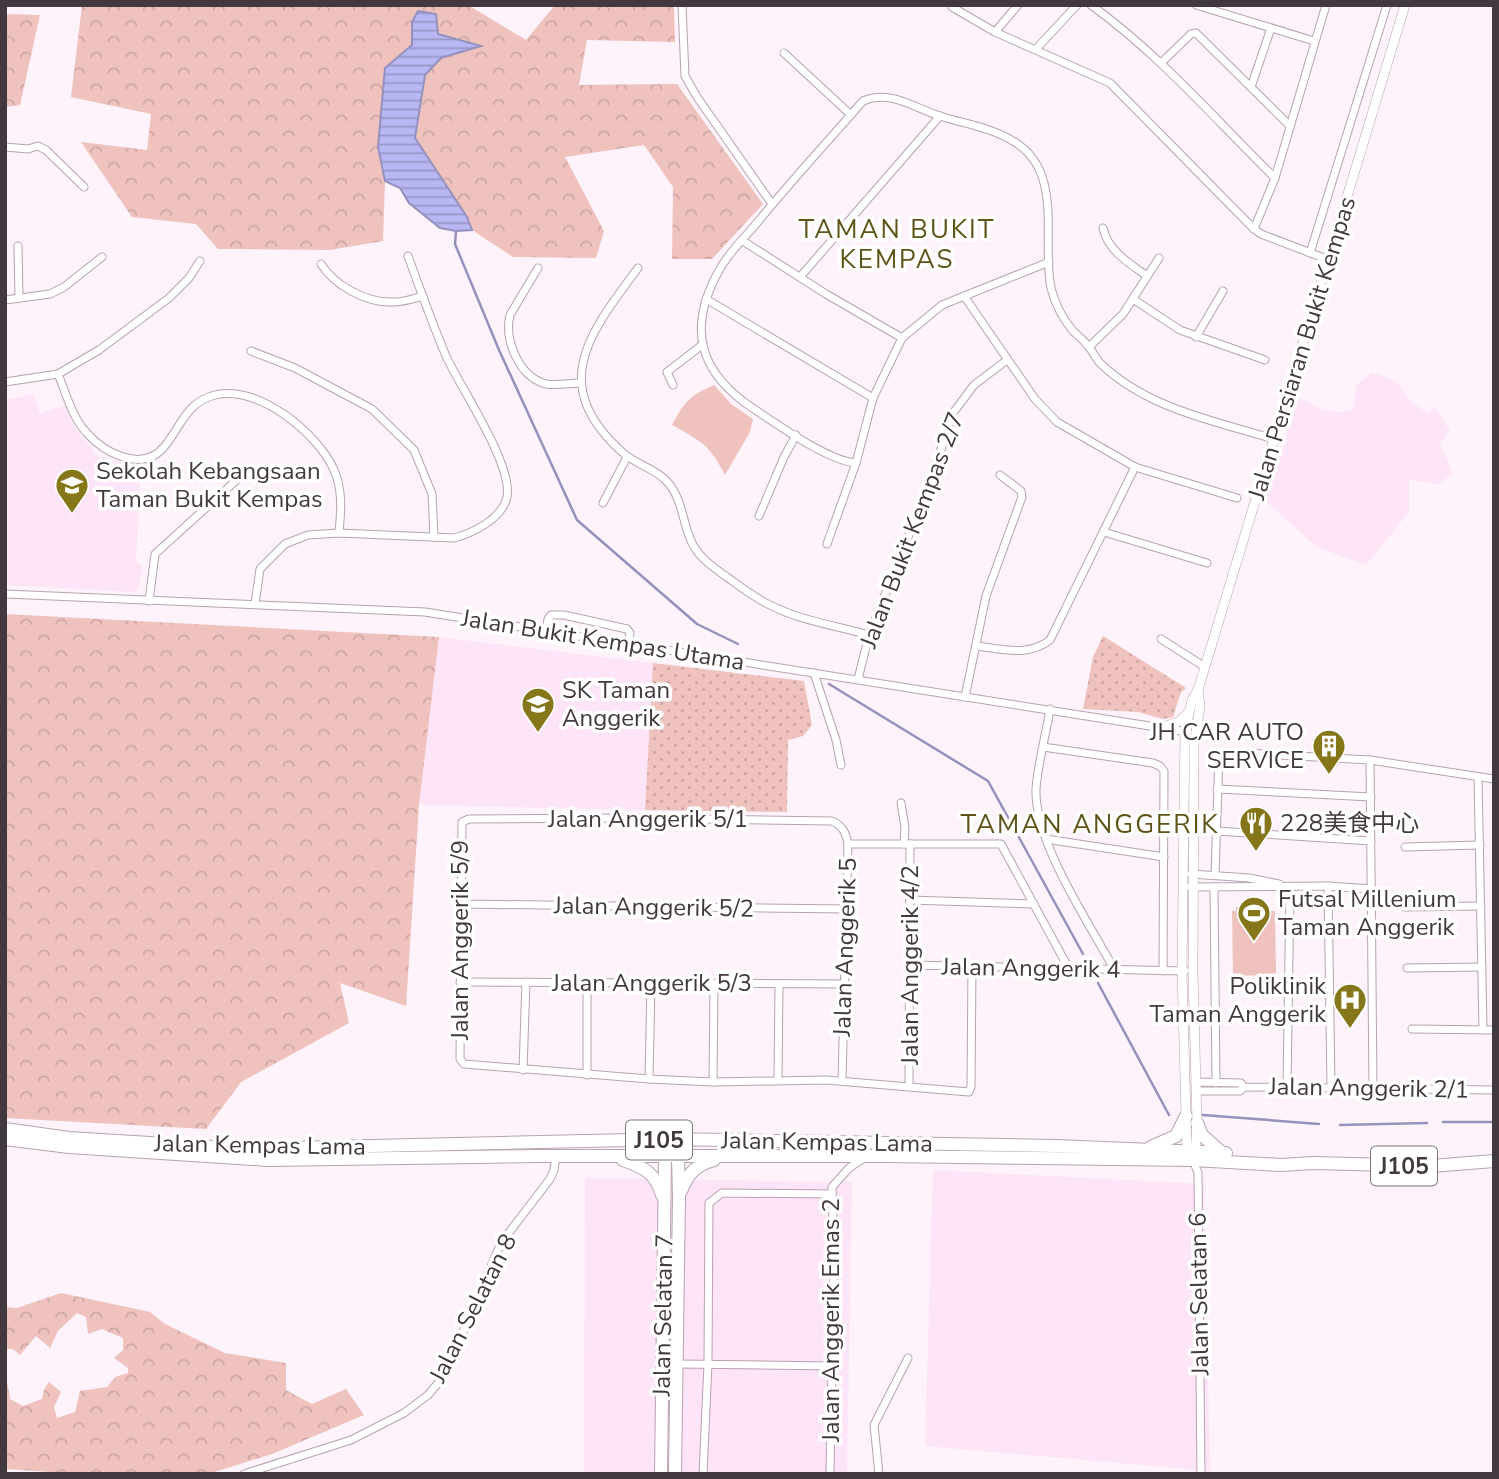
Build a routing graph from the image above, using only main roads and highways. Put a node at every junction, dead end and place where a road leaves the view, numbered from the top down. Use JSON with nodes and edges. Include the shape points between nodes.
{"nodes":[{"id":1,"x":5,"y":1129,"type":"edge"},
{"id":2,"x":5,"y":1139,"type":"edge"},
{"id":3,"x":618,"y":1140,"type":"junction"},
{"id":4,"x":722,"y":1140,"type":"junction"},
{"id":5,"x":1144,"y":1149,"type":"junction"},
{"id":6,"x":1222,"y":1153,"type":"junction"},
{"id":7,"x":671,"y":1154,"type":"junction"},
{"id":8,"x":1192,"y":1154,"type":"junction"},
{"id":9,"x":731,"y":1155,"type":"junction"},
{"id":10,"x":616,"y":1157,"type":"junction"},
{"id":11,"x":1494,"y":1161,"type":"edge"},
{"id":12,"x":1314,"y":1163,"type":"junction"},
{"id":13,"x":679,"y":1197,"type":"junction"},
{"id":14,"x":664,"y":1202,"type":"junction"},
{"id":15,"x":661,"y":1474,"type":"edge"},
{"id":16,"x":675,"y":1474,"type":"edge"}],
"edges":[{"from":1,"to":3,"type":"main road","name":"Jalan Kempas Lama","number":"J105","via":[[69,1138],[246,1149]]},
{"from":2,"to":10,"type":"main road","name":"Jalan Kempas Lama","number":"J105","via":[[245,1159]]},
{"from":3,"to":4,"type":"main road","name":"Jalan Kempas Lama","number":"J105"},
{"from":3,"to":7,"type":"main road","via":[[659,1144]]},
{"from":4,"to":5,"type":"main road","name":"Jalan Kempas Lama","number":"J105"},
{"from":4,"to":7,"type":"main road","via":[[685,1144]]},
{"from":5,"to":6,"type":"main road","via":[[1176,1136],[1191,1120]]},
{"from":5,"to":8,"type":"main road","name":"Jalan Kempas Lama","number":"J105"},
{"from":6,"to":8,"type":"main road","name":"Jalan Kempas Lama","number":"J105"},
{"from":6,"to":12,"type":"main road","name":"Jalan Kempas Lama","number":"J105"},
{"from":7,"to":9,"type":"main road","name":"Jalan Kempas Lama","number":"J105"},
{"from":7,"to":10,"type":"main road","name":"Jalan Kempas Lama","number":"J105"},
{"from":7,"to":13,"type":"main road","name":"Jalan Selatan 7"},
{"from":7,"to":14,"type":"main road","name":"Jalan Selatan 7"},
{"from":8,"to":9,"type":"main road","name":"Jalan Kempas Lama","number":"J105"},
{"from":8,"to":12,"type":"main road","name":"Jalan Kempas Lama","number":"J105","via":[[1281,1165]]},
{"from":9,"to":13,"type":"main road","via":[[691,1171]]},
{"from":10,"to":14,"type":"main road","via":[[653,1176]]},
{"from":11,"to":12,"type":"main road","name":"Jalan Kempas Lama","number":"J105","via":[[1431,1166]]},
{"from":13,"to":16,"type":"main road","name":"Jalan Selatan 7"},
{"from":14,"to":15,"type":"main road","name":"Jalan Selatan 7"}]}
